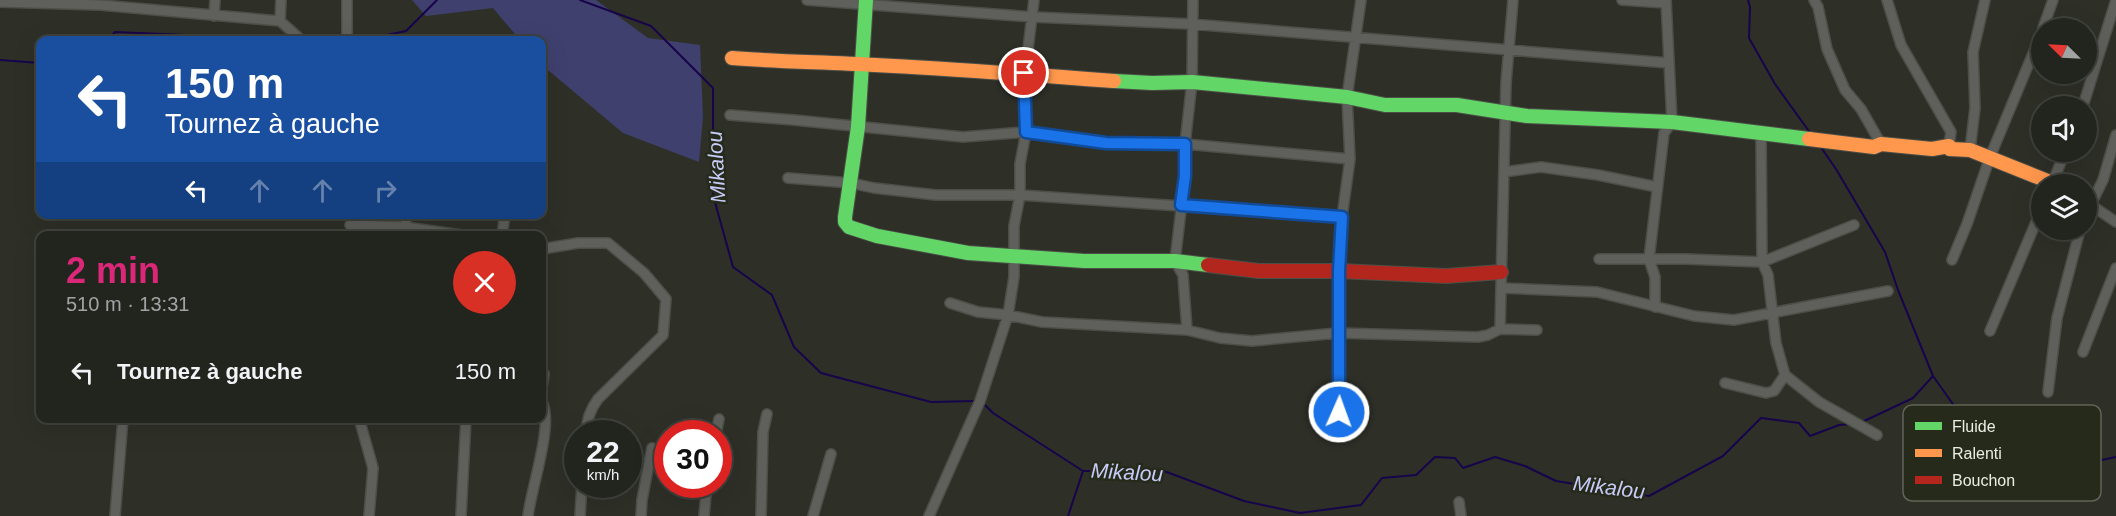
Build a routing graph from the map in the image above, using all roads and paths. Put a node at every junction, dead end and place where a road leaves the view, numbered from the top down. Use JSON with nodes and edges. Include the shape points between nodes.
{"nodes":[{"id":1,"x":215,"y":0,"type":"edge"},
{"id":2,"x":281,"y":0,"type":"edge"},
{"id":3,"x":347,"y":0,"type":"edge"},
{"id":4,"x":807,"y":0,"type":"edge"},
{"id":5,"x":1034,"y":0,"type":"edge"},
{"id":6,"x":1193,"y":0,"type":"edge"},
{"id":7,"x":1360,"y":0,"type":"edge"},
{"id":8,"x":1513,"y":0,"type":"edge"},
{"id":9,"x":1623,"y":0,"type":"edge"},
{"id":10,"x":1814,"y":0,"type":"edge"},
{"id":11,"x":1887,"y":0,"type":"edge"},
{"id":12,"x":1985,"y":0,"type":"edge"},
{"id":13,"x":2053,"y":0,"type":"edge"},
{"id":14,"x":2116,"y":0,"type":"edge"},
{"id":15,"x":41,"y":1,"type":"edge"},
{"id":16,"x":1666,"y":1,"type":"edge"},
{"id":17,"x":0,"y":2,"type":"edge"},
{"id":18,"x":100,"y":3,"type":"edge"},
{"id":19,"x":866,"y":3,"type":"edge"},
{"id":20,"x":155,"y":5,"type":"edge"},
{"id":21,"x":214,"y":16,"type":"junction"},
{"id":22,"x":1033,"y":17,"type":"junction"},
{"id":23,"x":2046,"y":18,"type":"edge"},
{"id":24,"x":280,"y":21,"type":"junction"},
{"id":25,"x":1191,"y":24,"type":"junction"},
{"id":26,"x":297,"y":36,"type":"edge"},
{"id":27,"x":347,"y":36,"type":"edge"},
{"id":28,"x":1357,"y":38,"type":"junction"},
{"id":29,"x":1508,"y":50,"type":"junction"},
{"id":30,"x":732,"y":57,"type":"dead end"},
{"id":31,"x":2031,"y":57,"type":"edge"},
{"id":32,"x":1669,"y":63,"type":"junction"},
{"id":33,"x":862,"y":64,"type":"junction"},
{"id":34,"x":1024,"y":73,"type":"junction"},
{"id":35,"x":1192,"y":82,"type":"junction"},
{"id":36,"x":2086,"y":96,"type":"edge"},
{"id":37,"x":1347,"y":97,"type":"junction"},
{"id":38,"x":1505,"y":114,"type":"junction"},
{"id":39,"x":730,"y":115,"type":"dead end"},
{"id":40,"x":1672,"y":122,"type":"junction"},
{"id":41,"x":858,"y":127,"type":"junction"},
{"id":42,"x":1026,"y":132,"type":"junction"},
{"id":43,"x":1761,"y":132,"type":"junction"},
{"id":44,"x":2116,"y":135,"type":"edge"},
{"id":45,"x":1185,"y":144,"type":"junction"},
{"id":46,"x":1881,"y":144,"type":"junction"},
{"id":47,"x":1949,"y":146,"type":"junction"},
{"id":48,"x":1970,"y":150,"type":"junction"},
{"id":49,"x":1990,"y":157,"type":"junction"},
{"id":50,"x":1350,"y":159,"type":"junction"},
{"id":51,"x":1504,"y":172,"type":"junction"},
{"id":52,"x":2031,"y":174,"type":"edge"},
{"id":53,"x":788,"y":178,"type":"dead end"},
{"id":54,"x":851,"y":183,"type":"junction"},
{"id":55,"x":1657,"y":187,"type":"junction"},
{"id":56,"x":2097,"y":190,"type":"edge"},
{"id":57,"x":1020,"y":195,"type":"junction"},
{"id":58,"x":1181,"y":205,"type":"junction"},
{"id":59,"x":2097,"y":209,"type":"edge"},
{"id":60,"x":1342,"y":217,"type":"junction"},
{"id":61,"x":2116,"y":222,"type":"edge"},
{"id":62,"x":350,"y":225,"type":"dead end"},
{"id":63,"x":1854,"y":225,"type":"dead end"},
{"id":64,"x":404,"y":231,"type":"edge"},
{"id":65,"x":2031,"y":234,"type":"edge"},
{"id":66,"x":2077,"y":240,"type":"edge"},
{"id":67,"x":546,"y":248,"type":"edge"},
{"id":68,"x":1015,"y":255,"type":"junction"},
{"id":69,"x":1599,"y":259,"type":"dead end"},
{"id":70,"x":1649,"y":259,"type":"junction"},
{"id":71,"x":1952,"y":260,"type":"dead end"},
{"id":72,"x":1175,"y":261,"type":"junction"},
{"id":73,"x":1762,"y":262,"type":"junction"},
{"id":74,"x":2116,"y":268,"type":"edge"},
{"id":75,"x":1339,"y":271,"type":"junction"},
{"id":76,"x":1501,"y":272,"type":"junction"},
{"id":77,"x":1502,"y":288,"type":"junction"},
{"id":78,"x":1888,"y":291,"type":"dead end"},
{"id":79,"x":950,"y":303,"type":"dead end"},
{"id":80,"x":1655,"y":307,"type":"junction"},
{"id":81,"x":1773,"y":313,"type":"junction"},
{"id":82,"x":1008,"y":315,"type":"junction"},
{"id":83,"x":1500,"y":329,"type":"junction"},
{"id":84,"x":1187,"y":330,"type":"junction"},
{"id":85,"x":1537,"y":330,"type":"dead end"},
{"id":86,"x":1990,"y":331,"type":"dead end"},
{"id":87,"x":1338,"y":333,"type":"junction"},
{"id":88,"x":2083,"y":352,"type":"dead end"},
{"id":89,"x":1785,"y":375,"type":"junction"},
{"id":90,"x":1725,"y":383,"type":"dead end"},
{"id":91,"x":2048,"y":392,"type":"dead end"},
{"id":92,"x":1339,"y":412,"type":"dead end"},
{"id":93,"x":766,"y":414,"type":"dead end"},
{"id":94,"x":586,"y":420,"type":"edge"},
{"id":95,"x":123,"y":423,"type":"edge"},
{"id":96,"x":360,"y":423,"type":"edge"},
{"id":97,"x":466,"y":423,"type":"edge"},
{"id":98,"x":546,"y":423,"type":"edge"},
{"id":99,"x":1877,"y":435,"type":"dead end"},
{"id":100,"x":652,"y":448,"type":"dead end"},
{"id":101,"x":831,"y":454,"type":"dead end"},
{"id":102,"x":581,"y":498,"type":"edge"},
{"id":103,"x":706,"y":498,"type":"edge"},
{"id":104,"x":1459,"y":502,"type":"dead end"},
{"id":105,"x":115,"y":516,"type":"edge"},
{"id":106,"x":369,"y":516,"type":"edge"},
{"id":107,"x":461,"y":516,"type":"edge"},
{"id":108,"x":528,"y":516,"type":"edge"},
{"id":109,"x":580,"y":516,"type":"edge"},
{"id":110,"x":641,"y":516,"type":"edge"},
{"id":111,"x":704,"y":516,"type":"edge"},
{"id":112,"x":761,"y":516,"type":"edge"},
{"id":113,"x":813,"y":516,"type":"edge"},
{"id":114,"x":929,"y":516,"type":"edge"},
{"id":115,"x":1461,"y":516,"type":"edge"}],
"edges":[{"from":1,"to":21,"type":"street"},
{"from":2,"to":24,"type":"street"},
{"from":3,"to":27,"type":"street"},
{"from":4,"to":19,"type":"street"},
{"from":5,"to":22,"type":"street"},
{"from":6,"to":25,"type":"street"},
{"from":7,"to":28,"type":"street"},
{"from":8,"to":29,"type":"street"},
{"from":9,"to":16,"type":"street"},
{"from":10,"to":46,"type":"street","via":[[1841,82]]},
{"from":11,"to":47,"type":"street","via":[[1901,45],[1951,132]]},
{"from":12,"to":48,"type":"street","via":[[1973,52],[1975,108]]},
{"from":13,"to":23,"type":"street"},
{"from":14,"to":36,"type":"street"},
{"from":15,"to":17,"type":"street"},
{"from":15,"to":18,"type":"street"},
{"from":16,"to":32,"type":"street"},
{"from":18,"to":20,"type":"street"},
{"from":19,"to":22,"type":"street"},
{"from":19,"to":33,"type":"street"},
{"from":20,"to":21,"type":"street"},
{"from":21,"to":24,"type":"street"},
{"from":22,"to":25,"type":"street"},
{"from":22,"to":34,"type":"street"},
{"from":24,"to":26,"type":"street"},
{"from":25,"to":28,"type":"street"},
{"from":25,"to":35,"type":"street"},
{"from":28,"to":29,"type":"street"},
{"from":28,"to":37,"type":"street"},
{"from":29,"to":32,"type":"street"},
{"from":29,"to":38,"type":"street"},
{"from":30,"to":33,"type":"street"},
{"from":31,"to":49,"type":"street"},
{"from":32,"to":40,"type":"street"},
{"from":33,"to":34,"type":"street"},
{"from":33,"to":41,"type":"street"},
{"from":34,"to":35,"type":"street","via":[[1152,83]]},
{"from":34,"to":42,"type":"street"},
{"from":35,"to":37,"type":"street"},
{"from":35,"to":45,"type":"street"},
{"from":37,"to":38,"type":"street","via":[[1385,105],[1457,105]]},
{"from":37,"to":50,"type":"street"},
{"from":38,"to":40,"type":"street"},
{"from":38,"to":51,"type":"street"},
{"from":39,"to":41,"type":"street"},
{"from":40,"to":43,"type":"street"},
{"from":40,"to":55,"type":"street","via":[[1664,133]]},
{"from":41,"to":42,"type":"street","via":[[963,137]]},
{"from":41,"to":54,"type":"street"},
{"from":42,"to":45,"type":"street","via":[[1106,143]]},
{"from":42,"to":57,"type":"street"},
{"from":43,"to":46,"type":"street","via":[[1874,147]]},
{"from":43,"to":73,"type":"street"},
{"from":44,"to":56,"type":"street"},
{"from":45,"to":50,"type":"street"},
{"from":45,"to":58,"type":"street"},
{"from":46,"to":47,"type":"street","via":[[1932,149]]},
{"from":47,"to":48,"type":"street"},
{"from":48,"to":49,"type":"street"},
{"from":49,"to":52,"type":"street"},
{"from":49,"to":71,"type":"street"},
{"from":50,"to":60,"type":"street"},
{"from":51,"to":55,"type":"street","via":[[1541,167]]},
{"from":51,"to":76,"type":"street"},
{"from":53,"to":54,"type":"street"},
{"from":54,"to":57,"type":"street","via":[[936,195]]},
{"from":54,"to":68,"type":"street","via":[[845,217],[849,227],[958,251]]},
{"from":55,"to":70,"type":"street"},
{"from":57,"to":58,"type":"street"},
{"from":57,"to":68,"type":"street","via":[[1014,226]]},
{"from":58,"to":60,"type":"street"},
{"from":58,"to":72,"type":"street"},
{"from":59,"to":61,"type":"street"},
{"from":60,"to":75,"type":"street"},
{"from":62,"to":64,"type":"street"},
{"from":63,"to":73,"type":"street"},
{"from":65,"to":86,"type":"street"},
{"from":66,"to":91,"type":"street","via":[[2057,318]]},
{"from":67,"to":94,"type":"street","via":[[608,243],[644,273],[666,299],[663,335],[598,399]]},
{"from":68,"to":72,"type":"street","via":[[1084,261]]},
{"from":68,"to":82,"type":"street"},
{"from":69,"to":70,"type":"street"},
{"from":70,"to":73,"type":"street"},
{"from":70,"to":80,"type":"street","via":[[1655,277]]},
{"from":72,"to":75,"type":"street","via":[[1259,271]]},
{"from":72,"to":84,"type":"street","via":[[1183,275]]},
{"from":73,"to":81,"type":"street","via":[[1768,275]]},
{"from":74,"to":88,"type":"street"},
{"from":75,"to":76,"type":"street","via":[[1446,276]]},
{"from":75,"to":87,"type":"street"},
{"from":76,"to":77,"type":"street"},
{"from":77,"to":80,"type":"street","via":[[1597,292]]},
{"from":77,"to":83,"type":"street"},
{"from":78,"to":81,"type":"street"},
{"from":79,"to":82,"type":"street","via":[[978,312]]},
{"from":80,"to":81,"type":"street","via":[[1734,320]]},
{"from":81,"to":89,"type":"street"},
{"from":82,"to":84,"type":"street","via":[[1041,322]]},
{"from":82,"to":114,"type":"street","via":[[980,401]]},
{"from":83,"to":85,"type":"street"},
{"from":83,"to":87,"type":"street","via":[[1478,337]]},
{"from":84,"to":87,"type":"street","via":[[1220,339],[1252,341]]},
{"from":87,"to":92,"type":"street"},
{"from":89,"to":90,"type":"street","via":[[1774,391],[1766,393]]},
{"from":89,"to":99,"type":"street","via":[[1820,402]]},
{"from":93,"to":112,"type":"street"},
{"from":95,"to":105,"type":"street"},
{"from":96,"to":106,"type":"street","via":[[373,468]]},
{"from":97,"to":107,"type":"street"},
{"from":98,"to":108,"type":"street"},
{"from":100,"to":110,"type":"street"},
{"from":101,"to":113,"type":"street"},
{"from":102,"to":109,"type":"street"},
{"from":103,"to":111,"type":"street"},
{"from":104,"to":115,"type":"street"}]}
